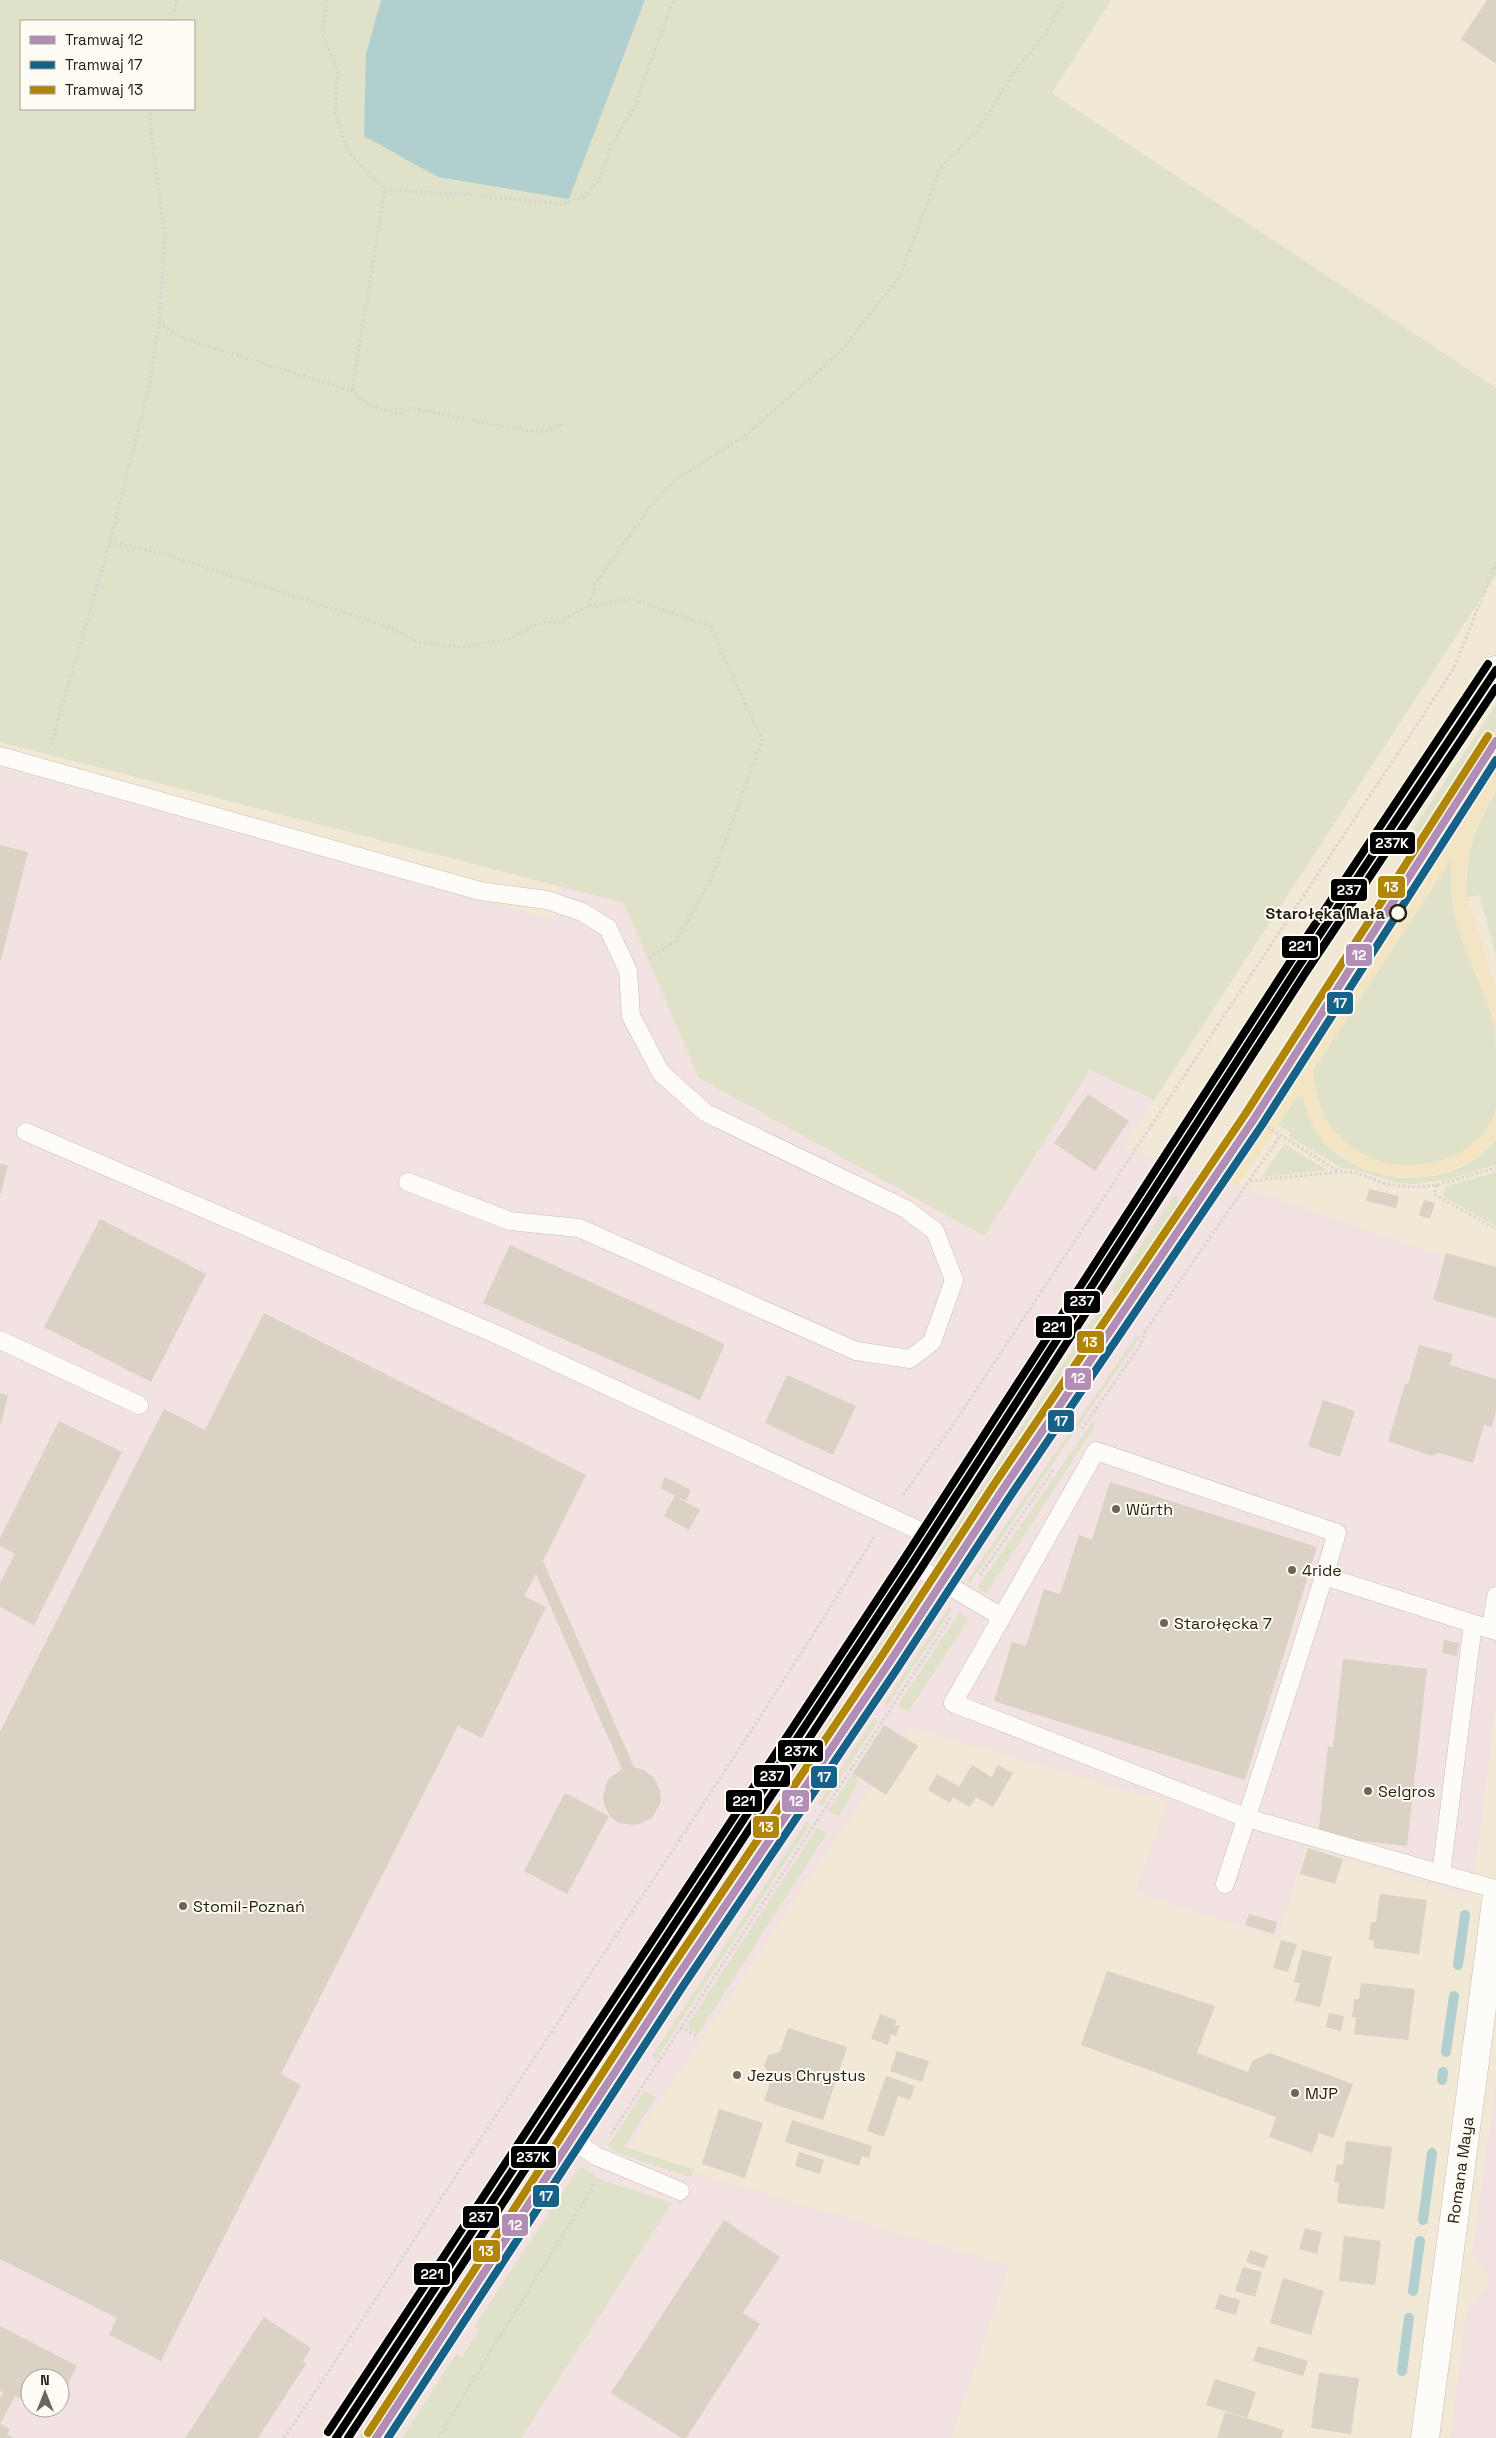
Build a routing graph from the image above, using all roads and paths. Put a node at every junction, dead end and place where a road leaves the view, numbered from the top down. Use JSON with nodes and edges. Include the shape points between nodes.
{"nodes":[{"id":1,"x":177,"y":0,"type":"edge"},
{"id":2,"x":326,"y":0,"type":"edge"},
{"id":3,"x":673,"y":0,"type":"edge"},
{"id":4,"x":1065,"y":0,"type":"edge"},
{"id":5,"x":171,"y":20,"type":"edge"},
{"id":6,"x":151,"y":110,"type":"edge"},
{"id":7,"x":385,"y":190,"type":"junction"},
{"id":8,"x":159,"y":322,"type":"junction"},
{"id":9,"x":352,"y":391,"type":"junction"},
{"id":10,"x":564,"y":423,"type":"dead end"},
{"id":11,"x":110,"y":542,"type":"junction"},
{"id":12,"x":1496,"y":563,"type":"edge"},
{"id":13,"x":589,"y":606,"type":"junction"},
{"id":14,"x":1496,"y":670,"type":"edge"},
{"id":15,"x":0,"y":756,"type":"edge"},
{"id":16,"x":45,"y":768,"type":"junction"},
{"id":17,"x":628,"y":971,"type":"junction"},
{"id":18,"x":26,"y":1132,"type":"dead end"},
{"id":19,"x":1496,"y":1168,"type":"edge"},
{"id":20,"x":1338,"y":1172,"type":"junction"},
{"id":21,"x":1250,"y":1181,"type":"junction"},
{"id":22,"x":408,"y":1182,"type":"dead end"},
{"id":23,"x":1437,"y":1185,"type":"junction"},
{"id":24,"x":1496,"y":1229,"type":"edge"},
{"id":25,"x":0,"y":1340,"type":"edge"},
{"id":26,"x":139,"y":1405,"type":"dead end"},
{"id":27,"x":1077,"y":1435,"type":"dead end"},
{"id":28,"x":1055,"y":1467,"type":"dead end"},
{"id":29,"x":887,"y":1516,"type":"junction"},
{"id":30,"x":930,"y":1536,"type":"junction"},
{"id":31,"x":912,"y":1564,"type":"junction"},
{"id":32,"x":1324,"y":1576,"type":"junction"},
{"id":33,"x":966,"y":1595,"type":"junction"},
{"id":34,"x":1496,"y":1596,"type":"edge"},
{"id":35,"x":1002,"y":1617,"type":"junction"},
{"id":36,"x":1472,"y":1624,"type":"junction"},
{"id":37,"x":1494,"y":1630,"type":"edge"},
{"id":38,"x":1247,"y":1818,"type":"junction"},
{"id":39,"x":1441,"y":1874,"type":"junction"},
{"id":40,"x":1225,"y":1884,"type":"dead end"},
{"id":41,"x":1496,"y":1889,"type":"edge"},
{"id":42,"x":1496,"y":1902,"type":"edge"},
{"id":43,"x":681,"y":2027,"type":"junction"},
{"id":44,"x":696,"y":2036,"type":"dead end"},
{"id":45,"x":544,"y":2120,"type":"junction"},
{"id":46,"x":596,"y":2156,"type":"junction"},
{"id":47,"x":680,"y":2191,"type":"dead end"},
{"id":48,"x":284,"y":2438,"type":"edge"},
{"id":49,"x":336,"y":2438,"type":"edge"},
{"id":50,"x":439,"y":2438,"type":"edge"},
{"id":51,"x":1425,"y":2438,"type":"edge"}],
"edges":[{"from":1,"to":5,"type":"path"},
{"from":2,"to":7,"type":"path","via":[[323,35],[338,71],[334,114],[349,153]]},
{"from":3,"to":7,"type":"path","via":[[634,108],[612,144],[599,180],[584,196],[561,204]]},
{"from":4,"to":13,"type":"path","via":[[1045,34],[1013,73],[979,129],[942,167],[900,276],[839,353],[746,435],[674,481],[626,538],[595,584]]},
{"from":6,"to":8,"type":"path","via":[[165,236]]},
{"from":7,"to":9,"type":"path"},
{"from":8,"to":9,"type":"path","via":[[182,338]]},
{"from":8,"to":11,"type":"path","via":[[150,383]]},
{"from":9,"to":10,"type":"path","via":[[369,406],[399,414],[410,408],[528,431],[548,431]]},
{"from":11,"to":13,"type":"path","via":[[161,553],[386,626],[421,643],[466,647],[511,638],[537,624],[560,621]]},
{"from":11,"to":16,"type":"path"},
{"from":12,"to":29,"type":"path","via":[[1453,670],[955,1422]]},
{"from":13,"to":17,"type":"path","via":[[631,599],[710,626],[762,740],[711,880],[676,941]]},
{"from":14,"to":30,"type":"street","via":[[1298,967]]},
{"from":15,"to":16,"type":"lane"},
{"from":16,"to":17,"type":"lane","via":[[480,891],[547,900],[582,912],[608,928]]},
{"from":17,"to":22,"type":"lane","via":[[631,1016],[661,1074],[706,1113],[906,1209],[935,1231],[954,1280],[932,1342],[910,1359],[856,1351],[579,1228],[510,1221]]},
{"from":18,"to":29,"type":"lane","via":[[500,1336]]},
{"from":19,"to":23,"type":"path"},
{"from":20,"to":21,"type":"path"},
{"from":20,"to":21,"type":"path","via":[[1280,1136]]},
{"from":20,"to":23,"type":"path","via":[[1356,1172],[1399,1186]]},
{"from":21,"to":27,"type":"path"},
{"from":23,"to":24,"type":"path","via":[[1434,1194]]},
{"from":25,"to":26,"type":"lane"},
{"from":28,"to":33,"type":"path"},
{"from":29,"to":30,"type":"lane"},
{"from":29,"to":48,"type":"path","via":[[732,1762]]},
{"from":30,"to":31,"type":"street"},
{"from":31,"to":33,"type":"lane"},
{"from":31,"to":45,"type":"street"},
{"from":32,"to":35,"type":"lane","via":[[1337,1532],[1096,1451]]},
{"from":32,"to":36,"type":"lane"},
{"from":32,"to":38,"type":"lane"},
{"from":33,"to":35,"type":"lane"},
{"from":33,"to":43,"type":"path"},
{"from":34,"to":37,"type":"lane"},
{"from":35,"to":38,"type":"lane","via":[[953,1703]]},
{"from":36,"to":37,"type":"lane"},
{"from":36,"to":39,"type":"lane"},
{"from":38,"to":39,"type":"lane"},
{"from":38,"to":40,"type":"lane"},
{"from":39,"to":41,"type":"lane"},
{"from":42,"to":51,"type":"street","name":"Romana Maya"},
{"from":43,"to":44,"type":"path"},
{"from":43,"to":46,"type":"path"},
{"from":45,"to":46,"type":"lane"},
{"from":45,"to":49,"type":"street"},
{"from":46,"to":47,"type":"lane"},
{"from":46,"to":50,"type":"path","via":[[593,2183],[587,2197]]}]}
